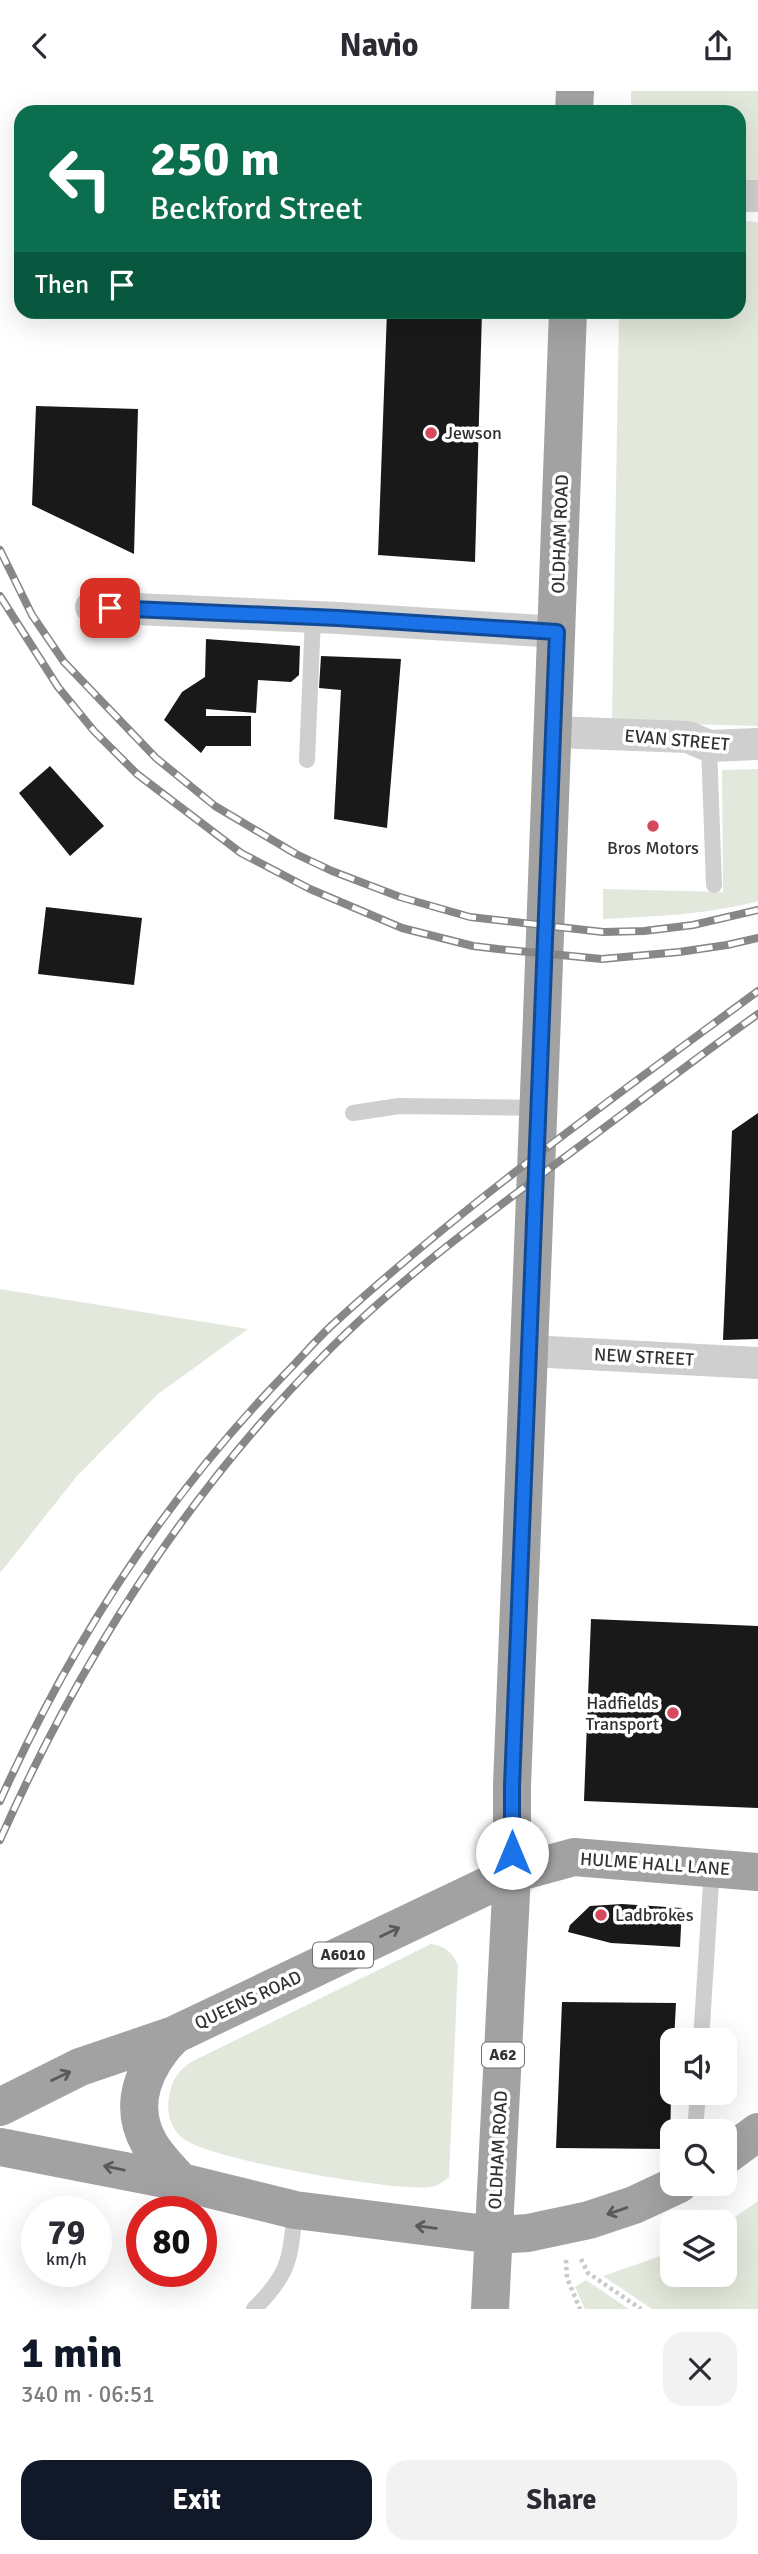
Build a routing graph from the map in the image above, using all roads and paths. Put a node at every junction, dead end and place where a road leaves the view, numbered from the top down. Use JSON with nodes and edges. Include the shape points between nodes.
{"nodes":[{"id":1,"x":568,"y":319,"type":"edge"},
{"id":2,"x":91,"y":607,"type":"dead end"},
{"id":3,"x":313,"y":618,"type":"junction"},
{"id":4,"x":557,"y":632,"type":"junction"},
{"id":5,"x":554,"y":732,"type":"junction"},
{"id":6,"x":758,"y":744,"type":"edge"},
{"id":7,"x":709,"y":746,"type":"junction"},
{"id":8,"x":307,"y":760,"type":"dead end"},
{"id":9,"x":713,"y":885,"type":"dead end"},
{"id":10,"x":538,"y":1108,"type":"junction"},
{"id":11,"x":353,"y":1113,"type":"dead end"},
{"id":12,"x":529,"y":1351,"type":"junction"},
{"id":13,"x":758,"y":1363,"type":"edge"},
{"id":14,"x":712,"y":1867,"type":"junction"},
{"id":15,"x":758,"y":1872,"type":"edge"},
{"id":16,"x":512,"y":1874,"type":"junction"},
{"id":17,"x":702,"y":2028,"type":"edge"},
{"id":18,"x":174,"y":2035,"type":"junction"},
{"id":19,"x":0,"y":2107,"type":"edge"},
{"id":20,"x":758,"y":2132,"type":"edge"},
{"id":21,"x":0,"y":2147,"type":"edge"},
{"id":22,"x":737,"y":2147,"type":"edge"},
{"id":23,"x":180,"y":2182,"type":"junction"},
{"id":24,"x":660,"y":2193,"type":"edge"},
{"id":25,"x":295,"y":2210,"type":"junction"},
{"id":26,"x":494,"y":2235,"type":"junction"},
{"id":27,"x":579,"y":2256,"type":"dead end"},
{"id":28,"x":565,"y":2259,"type":"dead end"},
{"id":29,"x":254,"y":2309,"type":"edge"},
{"id":30,"x":490,"y":2309,"type":"edge"},
{"id":31,"x":580,"y":2309,"type":"edge"},
{"id":32,"x":640,"y":2309,"type":"edge"}],
"edges":[{"from":1,"to":4,"type":"highway","name":"OLDHAM ROAD","number":"A62"},
{"from":2,"to":3,"type":"street"},
{"from":3,"to":4,"type":"street"},
{"from":3,"to":8,"type":"lane"},
{"from":4,"to":5,"type":"highway","name":"OLDHAM ROAD","number":"A62"},
{"from":5,"to":7,"type":"street","name":"EVAN STREET","via":[[688,737]]},
{"from":5,"to":10,"type":"highway","name":"OLDHAM ROAD","number":"A62"},
{"from":6,"to":7,"type":"street","name":"EVAN STREET"},
{"from":7,"to":9,"type":"lane"},
{"from":10,"to":11,"type":"lane","via":[[399,1106]]},
{"from":10,"to":12,"type":"highway","name":"OLDHAM ROAD","number":"A62"},
{"from":12,"to":13,"type":"street","name":"NEW STREET"},
{"from":12,"to":16,"type":"highway","name":"OLDHAM ROAD","number":"A62"},
{"from":14,"to":15,"type":"highway","name":"HULME HALL LANE","number":"A6010"},
{"from":14,"to":16,"type":"highway","name":"HULME HALL LANE","number":"A6010","via":[[574,1857]]},
{"from":14,"to":17,"type":"lane"},
{"from":18,"to":16,"type":"highway","name":"QUEENS ROAD","number":"A6010","one_way":true},
{"from":16,"to":26,"type":"highway","name":"OLDHAM ROAD","number":"A62"},
{"from":19,"to":18,"type":"highway","name":"QUEENS ROAD","number":"A6010","one_way":true,"via":[[80,2067]]},
{"from":18,"to":23,"type":"highway","name":"QUEENS ROAD","number":"A6010","via":[[144,2076],[139,2105],[149,2143]]},
{"from":20,"to":22,"type":"highway"},
{"from":23,"to":21,"type":"highway","one_way":true},
{"from":23,"to":25,"type":"highway"},
{"from":24,"to":26,"type":"highway","one_way":true,"via":[[589,2220]]},
{"from":26,"to":25,"type":"highway","one_way":true},
{"from":25,"to":29,"type":"lane","via":[[285,2270],[276,2287]]},
{"from":26,"to":30,"type":"highway","name":"OLDHAM ROAD","number":"A62"},
{"from":27,"to":32,"type":"path","via":[[588,2273]]},
{"from":28,"to":31,"type":"path","via":[[567,2278]]}]}
